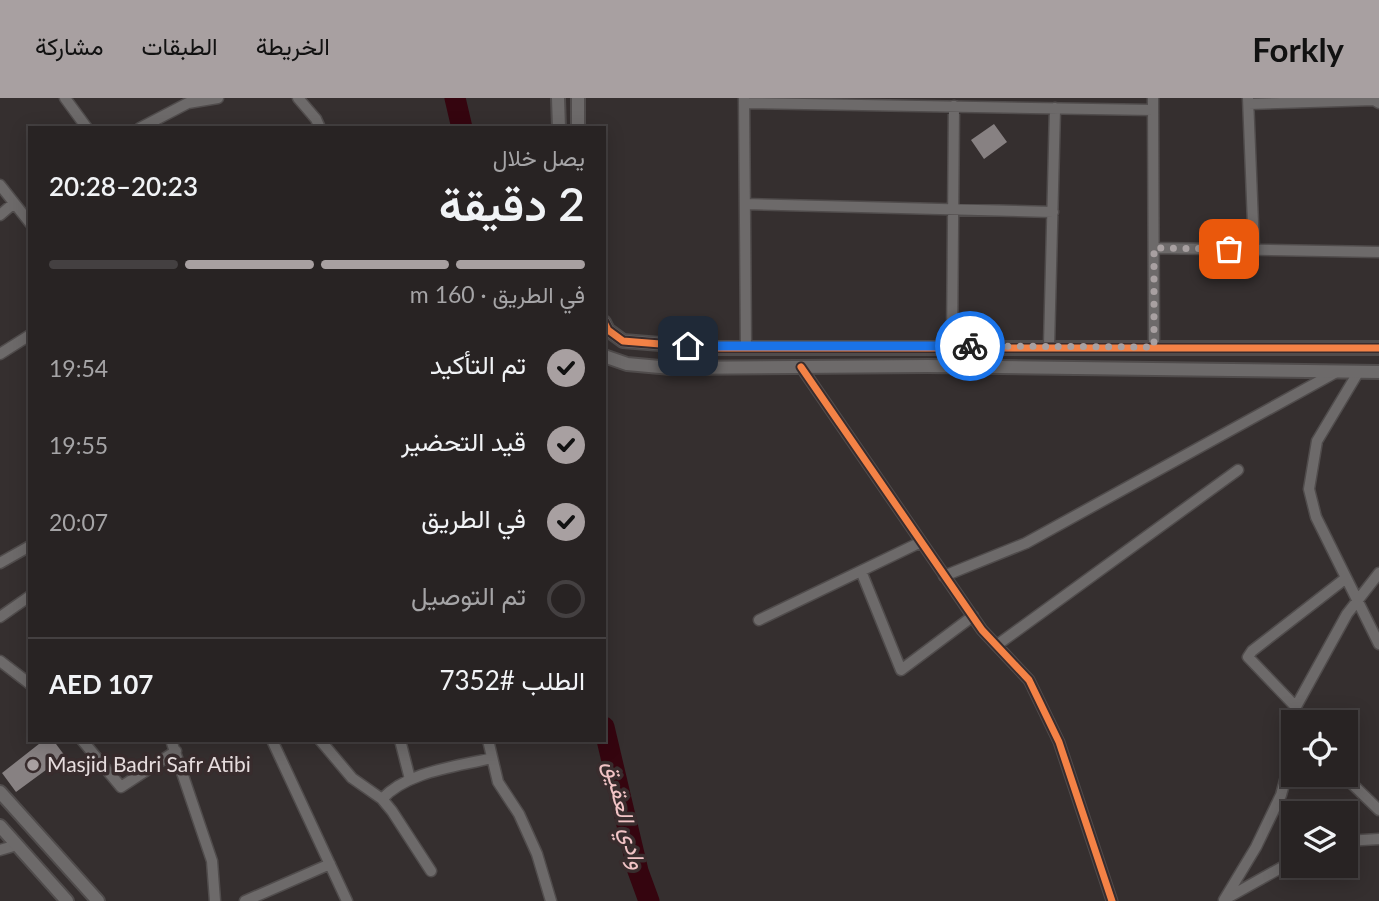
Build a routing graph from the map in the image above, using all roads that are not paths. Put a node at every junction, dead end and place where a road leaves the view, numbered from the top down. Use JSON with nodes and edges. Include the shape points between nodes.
{"nodes":[{"id":1,"x":65,"y":98,"type":"edge"},
{"id":2,"x":218,"y":98,"type":"edge"},
{"id":3,"x":298,"y":98,"type":"edge"},
{"id":4,"x":558,"y":98,"type":"edge"},
{"id":5,"x":571,"y":98,"type":"edge"},
{"id":6,"x":578,"y":98,"type":"edge"},
{"id":7,"x":1153,"y":98,"type":"edge"},
{"id":8,"x":744,"y":100,"type":"edge"},
{"id":9,"x":1248,"y":101,"type":"edge"},
{"id":10,"x":1379,"y":103,"type":"edge"},
{"id":11,"x":954,"y":106,"type":"junction"},
{"id":12,"x":1055,"y":108,"type":"junction"},
{"id":13,"x":1153,"y":110,"type":"junction"},
{"id":14,"x":161,"y":117,"type":"junction"},
{"id":15,"x":86,"y":126,"type":"edge"},
{"id":16,"x":144,"y":126,"type":"edge"},
{"id":17,"x":165,"y":126,"type":"edge"},
{"id":18,"x":319,"y":126,"type":"edge"},
{"id":19,"x":559,"y":126,"type":"edge"},
{"id":20,"x":578,"y":126,"type":"edge"},
{"id":21,"x":0,"y":185,"type":"edge"},
{"id":22,"x":14,"y":203,"type":"junction"},
{"id":23,"x":745,"y":204,"type":"junction"},
{"id":24,"x":954,"y":210,"type":"junction"},
{"id":25,"x":1053,"y":212,"type":"junction"},
{"id":26,"x":0,"y":215,"type":"edge"},
{"id":27,"x":28,"y":220,"type":"edge"},
{"id":28,"x":1154,"y":248,"type":"junction"},
{"id":29,"x":1254,"y":249,"type":"junction"},
{"id":30,"x":1379,"y":252,"type":"edge"},
{"id":31,"x":606,"y":326,"type":"edge"},
{"id":32,"x":28,"y":336,"type":"edge"},
{"id":33,"x":952,"y":346,"type":"junction"},
{"id":34,"x":1012,"y":346,"type":"junction"},
{"id":35,"x":1049,"y":346,"type":"junction"},
{"id":36,"x":746,"y":347,"type":"junction"},
{"id":37,"x":1154,"y":347,"type":"junction"},
{"id":38,"x":1379,"y":348,"type":"edge"},
{"id":39,"x":0,"y":354,"type":"edge"},
{"id":40,"x":606,"y":357,"type":"edge"},
{"id":41,"x":801,"y":367,"type":"junction"},
{"id":42,"x":1013,"y":367,"type":"junction"},
{"id":43,"x":1339,"y":371,"type":"junction"},
{"id":44,"x":1359,"y":371,"type":"junction"},
{"id":45,"x":1379,"y":372,"type":"edge"},
{"id":46,"x":1238,"y":470,"type":"dead end"},
{"id":47,"x":921,"y":542,"type":"junction"},
{"id":48,"x":28,"y":547,"type":"edge"},
{"id":49,"x":0,"y":563,"type":"edge"},
{"id":50,"x":861,"y":571,"type":"junction"},
{"id":51,"x":1379,"y":573,"type":"edge"},
{"id":52,"x":944,"y":576,"type":"junction"},
{"id":53,"x":1346,"y":578,"type":"junction"},
{"id":54,"x":28,"y":597,"type":"edge"},
{"id":55,"x":1358,"y":600,"type":"junction"},
{"id":56,"x":973,"y":616,"type":"junction"},
{"id":57,"x":0,"y":617,"type":"edge"},
{"id":58,"x":759,"y":620,"type":"dead end"},
{"id":59,"x":1379,"y":644,"type":"edge"},
{"id":60,"x":997,"y":645,"type":"junction"},
{"id":61,"x":0,"y":660,"type":"edge"},
{"id":62,"x":28,"y":682,"type":"edge"},
{"id":63,"x":1296,"y":707,"type":"junction"},
{"id":64,"x":1295,"y":710,"type":"edge"},
{"id":65,"x":84,"y":742,"type":"edge"},
{"id":66,"x":172,"y":742,"type":"edge"},
{"id":67,"x":273,"y":742,"type":"edge"},
{"id":68,"x":322,"y":742,"type":"edge"},
{"id":69,"x":401,"y":742,"type":"edge"},
{"id":70,"x":488,"y":742,"type":"edge"},
{"id":71,"x":176,"y":751,"type":"junction"},
{"id":72,"x":492,"y":758,"type":"junction"},
{"id":73,"x":410,"y":779,"type":"junction"},
{"id":74,"x":1284,"y":787,"type":"edge"},
{"id":75,"x":1355,"y":787,"type":"edge"},
{"id":76,"x":0,"y":792,"type":"edge"},
{"id":77,"x":382,"y":799,"type":"junction"},
{"id":78,"x":1379,"y":810,"type":"edge"},
{"id":79,"x":0,"y":826,"type":"edge"},
{"id":80,"x":1379,"y":839,"type":"edge"},
{"id":81,"x":1358,"y":840,"type":"edge"},
{"id":82,"x":17,"y":845,"type":"junction"},
{"id":83,"x":0,"y":850,"type":"edge"},
{"id":84,"x":330,"y":864,"type":"junction"},
{"id":85,"x":1281,"y":866,"type":"edge"},
{"id":86,"x":431,"y":871,"type":"dead end"},
{"id":87,"x":67,"y":901,"type":"edge"},
{"id":88,"x":98,"y":901,"type":"edge"},
{"id":89,"x":215,"y":901,"type":"edge"},
{"id":90,"x":246,"y":901,"type":"edge"},
{"id":91,"x":347,"y":901,"type":"edge"},
{"id":92,"x":551,"y":901,"type":"edge"},
{"id":93,"x":1112,"y":901,"type":"edge"},
{"id":94,"x":1224,"y":901,"type":"edge"}],
"edges":[{"from":1,"to":15,"type":"street"},
{"from":2,"to":14,"type":"street","via":[[188,103]]},
{"from":3,"to":18,"type":"street"},
{"from":4,"to":19,"type":"street"},
{"from":5,"to":6,"type":"street"},
{"from":6,"to":20,"type":"street"},
{"from":7,"to":13,"type":"street"},
{"from":8,"to":11,"type":"street"},
{"from":8,"to":23,"type":"street"},
{"from":9,"to":10,"type":"street"},
{"from":9,"to":29,"type":"street"},
{"from":11,"to":12,"type":"street"},
{"from":11,"to":24,"type":"street"},
{"from":12,"to":13,"type":"street"},
{"from":12,"to":25,"type":"street"},
{"from":13,"to":28,"type":"street"},
{"from":14,"to":16,"type":"street"},
{"from":14,"to":17,"type":"street"},
{"from":21,"to":22,"type":"street"},
{"from":22,"to":26,"type":"street"},
{"from":22,"to":27,"type":"street"},
{"from":23,"to":24,"type":"street"},
{"from":23,"to":36,"type":"street"},
{"from":24,"to":25,"type":"street"},
{"from":24,"to":33,"type":"street"},
{"from":25,"to":35,"type":"street"},
{"from":28,"to":29,"type":"street"},
{"from":28,"to":37,"type":"street"},
{"from":29,"to":30,"type":"street"},
{"from":31,"to":36,"type":"street","via":[[623,341]]},
{"from":32,"to":39,"type":"street"},
{"from":33,"to":34,"type":"street"},
{"from":33,"to":36,"type":"street"},
{"from":34,"to":35,"type":"street"},
{"from":34,"to":42,"type":"street"},
{"from":35,"to":37,"type":"street"},
{"from":37,"to":38,"type":"street"},
{"from":40,"to":41,"type":"street","via":[[627,364],[671,368]]},
{"from":41,"to":42,"type":"street"},
{"from":41,"to":47,"type":"street"},
{"from":42,"to":43,"type":"street"},
{"from":43,"to":44,"type":"street"},
{"from":43,"to":52,"type":"street","via":[[1026,542]]},
{"from":44,"to":45,"type":"street"},
{"from":44,"to":53,"type":"street","via":[[1317,441],[1309,489],[1316,517]]},
{"from":46,"to":60,"type":"street"},
{"from":47,"to":50,"type":"street"},
{"from":47,"to":52,"type":"street"},
{"from":48,"to":49,"type":"street"},
{"from":50,"to":56,"type":"street","via":[[901,670]]},
{"from":50,"to":58,"type":"street"},
{"from":51,"to":55,"type":"street"},
{"from":52,"to":56,"type":"street"},
{"from":53,"to":55,"type":"street"},
{"from":53,"to":63,"type":"street","via":[[1248,657]]},
{"from":54,"to":57,"type":"street"},
{"from":55,"to":59,"type":"street"},
{"from":55,"to":63,"type":"street"},
{"from":56,"to":60,"type":"street"},
{"from":60,"to":93,"type":"street","via":[[1029,680],[1059,742]]},
{"from":61,"to":62,"type":"street"},
{"from":63,"to":64,"type":"street"},
{"from":65,"to":71,"type":"street","via":[[121,787]]},
{"from":66,"to":71,"type":"street"},
{"from":67,"to":84,"type":"street"},
{"from":68,"to":77,"type":"street","via":[[352,778]]},
{"from":69,"to":73,"type":"street"},
{"from":70,"to":72,"type":"street"},
{"from":71,"to":89,"type":"street","via":[[212,861]]},
{"from":72,"to":73,"type":"street"},
{"from":72,"to":92,"type":"street","via":[[498,782],[537,853]]},
{"from":73,"to":77,"type":"street"},
{"from":74,"to":94,"type":"street"},
{"from":75,"to":78,"type":"street"},
{"from":76,"to":88,"type":"street"},
{"from":77,"to":86,"type":"street"},
{"from":79,"to":82,"type":"street"},
{"from":80,"to":81,"type":"street"},
{"from":82,"to":83,"type":"street"},
{"from":82,"to":87,"type":"street"},
{"from":84,"to":90,"type":"street"},
{"from":84,"to":91,"type":"street"},
{"from":85,"to":94,"type":"street"}]}
